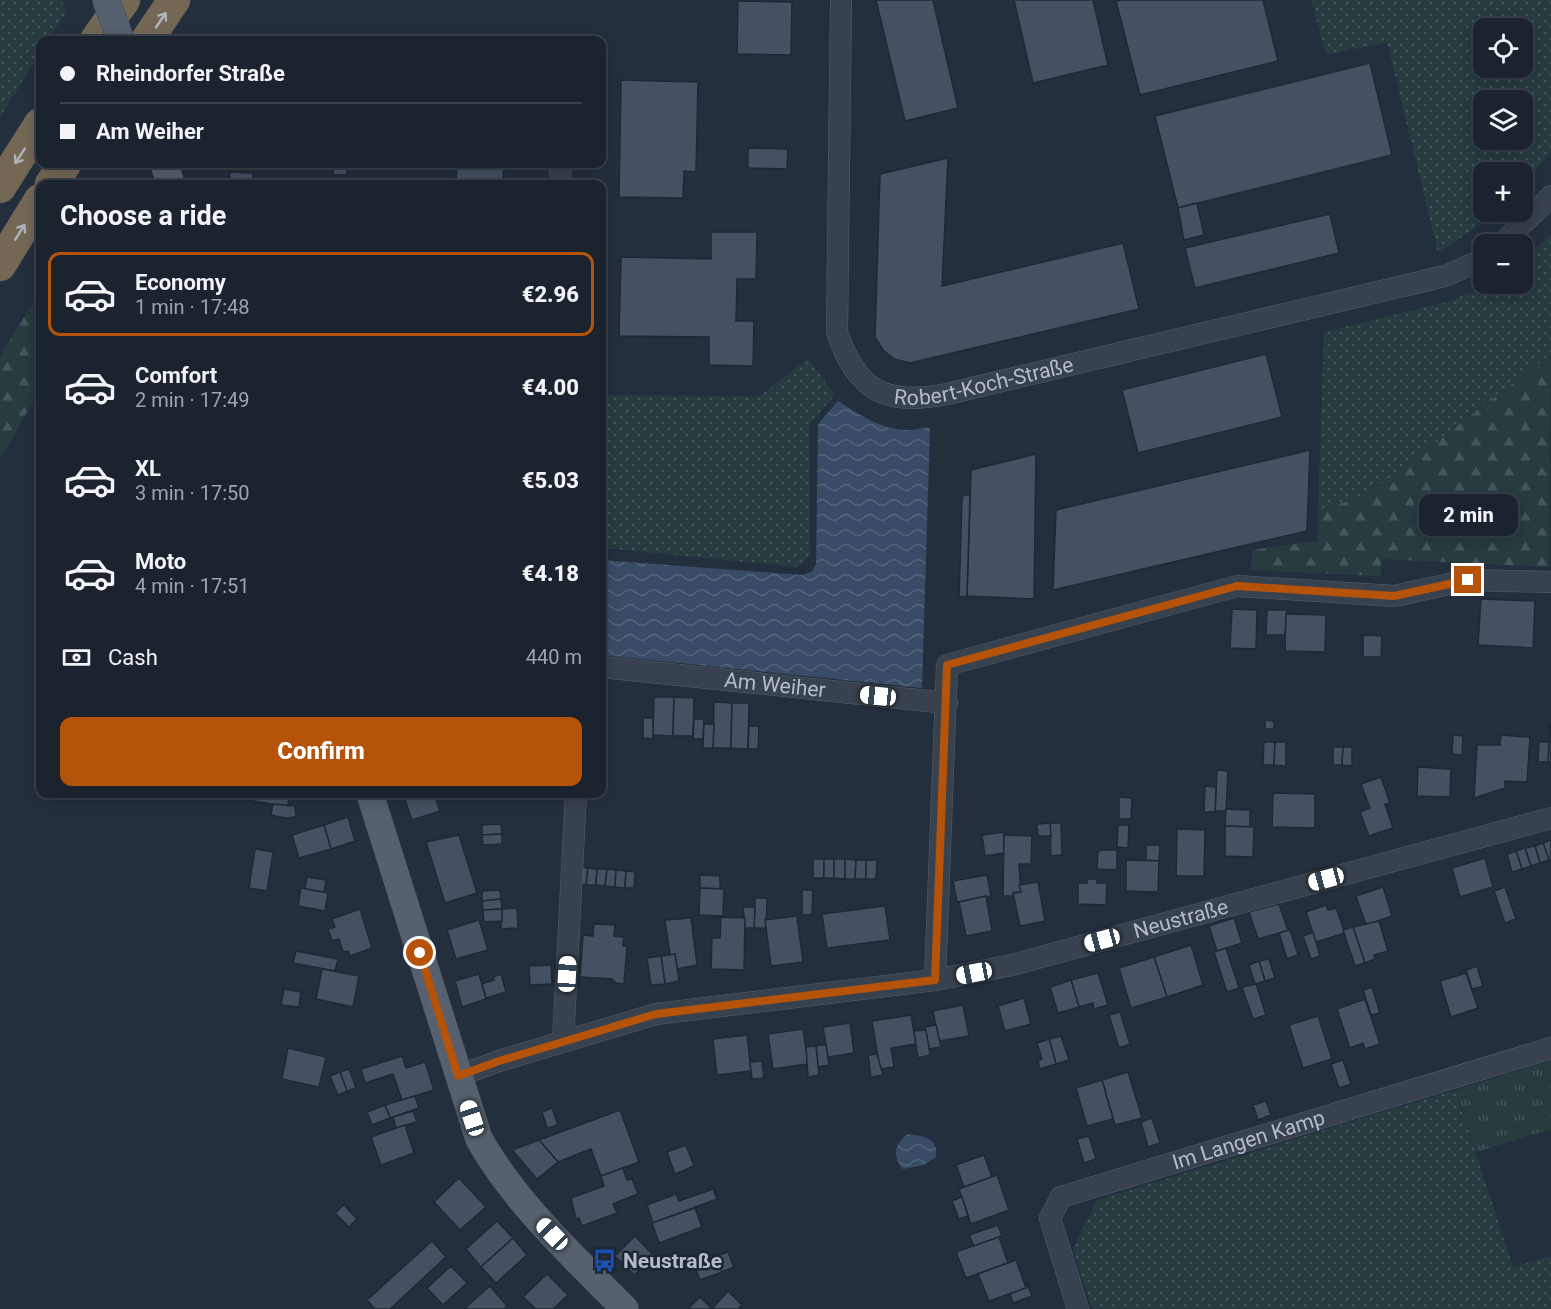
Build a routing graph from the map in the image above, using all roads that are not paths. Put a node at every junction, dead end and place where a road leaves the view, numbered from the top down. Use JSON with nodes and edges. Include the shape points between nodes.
{"nodes":[{"id":1,"x":106,"y":0,"type":"edge"},
{"id":2,"x":124,"y":0,"type":"edge"},
{"id":3,"x":174,"y":0,"type":"edge"},
{"id":4,"x":841,"y":0,"type":"edge"},
{"id":5,"x":99,"y":36,"type":"edge"},
{"id":6,"x":120,"y":36,"type":"edge"},
{"id":7,"x":150,"y":36,"type":"edge"},
{"id":8,"x":36,"y":130,"type":"edge"},
{"id":9,"x":0,"y":187,"type":"edge"},
{"id":10,"x":1551,"y":196,"type":"edge"},
{"id":11,"x":36,"y":206,"type":"edge"},
{"id":12,"x":1512,"y":234,"type":"edge"},
{"id":13,"x":1473,"y":264,"type":"edge"},
{"id":14,"x":0,"y":265,"type":"edge"},
{"id":15,"x":1551,"y":582,"type":"edge"},
{"id":16,"x":606,"y":667,"type":"edge"},
{"id":17,"x":947,"y":703,"type":"junction"},
{"id":18,"x":371,"y":798,"type":"edge"},
{"id":19,"x":576,"y":798,"type":"edge"},
{"id":20,"x":1551,"y":818,"type":"edge"},
{"id":21,"x":935,"y":980,"type":"junction"},
{"id":22,"x":563,"y":1041,"type":"junction"},
{"id":23,"x":1551,"y":1048,"type":"edge"},
{"id":24,"x":458,"y":1076,"type":"junction"},
{"id":25,"x":625,"y":1309,"type":"edge"},
{"id":26,"x":1078,"y":1309,"type":"edge"}],
"edges":[{"from":1,"to":6,"type":"main road","bridge":true},
{"from":2,"to":5,"type":"highway"},
{"from":7,"to":3,"type":"highway","one_way":true},
{"from":4,"to":13,"type":"street","name":"Robert-Koch-Straße","via":[[837,332],[846,360],[864,383],[887,394],[917,400],[947,394],[1445,276]]},
{"from":8,"to":9,"type":"highway","one_way":true},
{"from":10,"to":12,"type":"street"},
{"from":14,"to":11,"type":"highway","one_way":true},
{"from":15,"to":17,"type":"street","via":[[1468,580],[1394,596],[1237,586],[947,665]]},
{"from":16,"to":17,"type":"street","name":"Am Weiher"},
{"from":17,"to":21,"type":"street"},
{"from":18,"to":24,"type":"main road"},
{"from":19,"to":22,"type":"street"},
{"from":20,"to":21,"type":"street","name":"Neustraße","via":[[1012,965]]},
{"from":21,"to":22,"type":"street","name":"Neustraße","via":[[656,1014]]},
{"from":22,"to":24,"type":"street","name":"Neustraße"},
{"from":23,"to":26,"type":"street","name":"Im Langen Kamp","via":[[1061,1197],[1050,1218]]},
{"from":24,"to":25,"type":"main road","via":[[479,1139],[498,1172],[538,1220]]}]}
